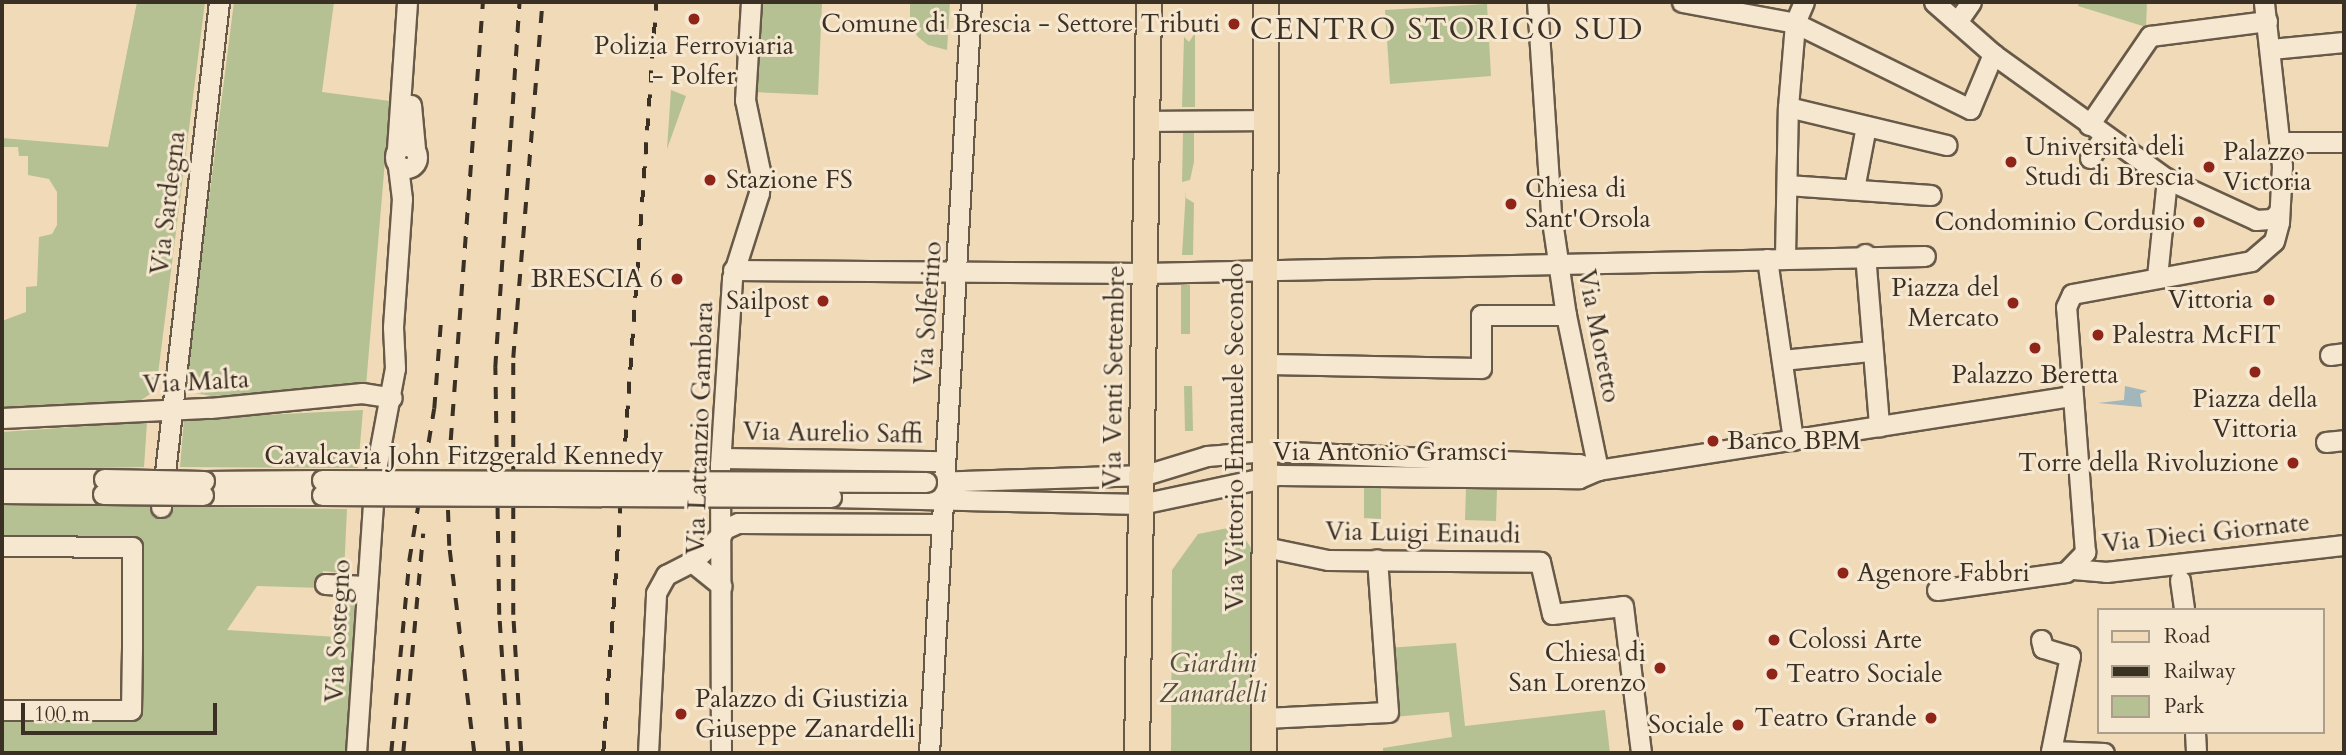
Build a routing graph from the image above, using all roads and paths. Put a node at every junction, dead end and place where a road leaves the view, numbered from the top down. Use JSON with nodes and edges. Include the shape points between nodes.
{"nodes":[{"id":1,"x":219,"y":2,"type":"edge"},
{"id":2,"x":407,"y":2,"type":"edge"},
{"id":3,"x":418,"y":2,"type":"edge"},
{"id":4,"x":751,"y":2,"type":"edge"},
{"id":5,"x":971,"y":2,"type":"edge"},
{"id":6,"x":1149,"y":2,"type":"edge"},
{"id":7,"x":1266,"y":2,"type":"edge"},
{"id":8,"x":1537,"y":2,"type":"edge"},
{"id":9,"x":1684,"y":2,"type":"edge"},
{"id":10,"x":1804,"y":2,"type":"edge"},
{"id":11,"x":1934,"y":2,"type":"edge"},
{"id":12,"x":1971,"y":2,"type":"edge"},
{"id":13,"x":2265,"y":11,"type":"edge"},
{"id":14,"x":1957,"y":22,"type":"junction"},
{"id":15,"x":1795,"y":23,"type":"junction"},
{"id":16,"x":2344,"y":42,"type":"edge"},
{"id":17,"x":2271,"y":49,"type":"junction"},
{"id":18,"x":1993,"y":54,"type":"junction"},
{"id":19,"x":1788,"y":107,"type":"junction"},
{"id":20,"x":1266,"y":120,"type":"junction"},
{"id":21,"x":1148,"y":121,"type":"junction"},
{"id":22,"x":1866,"y":126,"type":"junction"},
{"id":23,"x":2097,"y":131,"type":"junction"},
{"id":24,"x":2281,"y":142,"type":"junction"},
{"id":25,"x":2344,"y":142,"type":"edge"},
{"id":26,"x":1946,"y":145,"type":"dead end"},
{"id":27,"x":405,"y":157,"type":"junction"},
{"id":28,"x":2090,"y":158,"type":"dead end"},
{"id":29,"x":2167,"y":179,"type":"junction"},
{"id":30,"x":1787,"y":185,"type":"junction"},
{"id":31,"x":1854,"y":189,"type":"junction"},
{"id":32,"x":1931,"y":195,"type":"dead end"},
{"id":33,"x":2279,"y":212,"type":"junction"},
{"id":34,"x":2256,"y":220,"type":"junction"},
{"id":35,"x":1865,"y":254,"type":"junction"},
{"id":36,"x":1925,"y":256,"type":"dead end"},
{"id":37,"x":2262,"y":256,"type":"junction"},
{"id":38,"x":1776,"y":258,"type":"junction"},
{"id":39,"x":1559,"y":264,"type":"junction"},
{"id":40,"x":733,"y":271,"type":"junction"},
{"id":41,"x":958,"y":271,"type":"junction"},
{"id":42,"x":1266,"y":272,"type":"junction"},
{"id":43,"x":1146,"y":273,"type":"junction"},
{"id":44,"x":2157,"y":278,"type":"junction"},
{"id":45,"x":1566,"y":315,"type":"junction"},
{"id":46,"x":1870,"y":351,"type":"junction"},
{"id":47,"x":1782,"y":360,"type":"junction"},
{"id":48,"x":1265,"y":364,"type":"junction"},
{"id":49,"x":2072,"y":396,"type":"junction"},
{"id":50,"x":387,"y":397,"type":"junction"},
{"id":51,"x":169,"y":410,"type":"junction"},
{"id":52,"x":2,"y":418,"type":"edge"},
{"id":53,"x":1879,"y":426,"type":"junction"},
{"id":54,"x":1793,"y":440,"type":"junction"},
{"id":55,"x":1265,"y":451,"type":"junction"},
{"id":56,"x":721,"y":458,"type":"junction"},
{"id":57,"x":945,"y":461,"type":"junction"},
{"id":58,"x":1598,"y":470,"type":"junction"},
{"id":59,"x":1145,"y":475,"type":"junction"},
{"id":60,"x":1266,"y":476,"type":"junction"},
{"id":61,"x":2,"y":479,"type":"edge"},
{"id":62,"x":104,"y":487,"type":"junction"},
{"id":63,"x":934,"y":490,"type":"junction"},
{"id":64,"x":2,"y":493,"type":"edge"},
{"id":65,"x":1055,"y":502,"type":"junction"},
{"id":66,"x":1141,"y":504,"type":"junction"},
{"id":67,"x":161,"y":507,"type":"dead end"},
{"id":68,"x":940,"y":524,"type":"junction"},
{"id":69,"x":722,"y":532,"type":"junction"},
{"id":70,"x":1139,"y":533,"type":"junction"},
{"id":71,"x":2344,"y":544,"type":"edge"},
{"id":72,"x":2,"y":546,"type":"edge"},
{"id":73,"x":1265,"y":547,"type":"junction"},
{"id":74,"x":1377,"y":559,"type":"junction"},
{"id":75,"x":692,"y":562,"type":"junction"},
{"id":76,"x":2073,"y":569,"type":"junction"},
{"id":77,"x":2180,"y":580,"type":"dead end"},
{"id":78,"x":325,"y":583,"type":"dead end"},
{"id":79,"x":365,"y":586,"type":"junction"},
{"id":80,"x":722,"y":586,"type":"junction"},
{"id":81,"x":1937,"y":590,"type":"dead end"},
{"id":82,"x":2184,"y":608,"type":"edge"},
{"id":83,"x":2040,"y":640,"type":"dead end"},
{"id":84,"x":2,"y":710,"type":"edge"},
{"id":85,"x":1264,"y":718,"type":"junction"},
{"id":86,"x":2195,"y":734,"type":"edge"},
{"id":87,"x":356,"y":753,"type":"edge"},
{"id":88,"x":648,"y":753,"type":"edge"},
{"id":89,"x":721,"y":753,"type":"edge"},
{"id":90,"x":929,"y":753,"type":"edge"},
{"id":91,"x":1137,"y":753,"type":"edge"},
{"id":92,"x":1264,"y":753,"type":"edge"},
{"id":93,"x":1641,"y":753,"type":"edge"},
{"id":94,"x":2104,"y":753,"type":"edge"},
{"id":95,"x":2196,"y":753,"type":"edge"}],
"edges":[{"from":1,"to":51,"type":"street","name":"Via Sardegna"},
{"from":2,"to":27,"type":"street"},
{"from":3,"to":27,"type":"street"},
{"from":4,"to":40,"type":"street","name":"Via Lattanzio Gambara","via":[[745,100],[760,171],[759,193]]},
{"from":5,"to":41,"type":"street","name":"Via Solferino"},
{"from":6,"to":21,"type":"main road","name":"Via Venti Settembre"},
{"from":7,"to":20,"type":"main road","name":"Via Vittorio Emanuele Secondo"},
{"from":8,"to":39,"type":"street","name":"Via Moretto"},
{"from":9,"to":15,"type":"street"},
{"from":10,"to":15,"type":"street"},
{"from":11,"to":14,"type":"street"},
{"from":12,"to":14,"type":"street"},
{"from":13,"to":17,"type":"street"},
{"from":13,"to":23,"type":"street","via":[[2150,36]]},
{"from":14,"to":18,"type":"street"},
{"from":15,"to":18,"type":"street","via":[[1970,109]]},
{"from":15,"to":19,"type":"street"},
{"from":16,"to":17,"type":"street"},
{"from":17,"to":24,"type":"street"},
{"from":18,"to":23,"type":"street"},
{"from":19,"to":22,"type":"street"},
{"from":19,"to":30,"type":"street"},
{"from":20,"to":21,"type":"street"},
{"from":20,"to":42,"type":"main road","name":"Via Vittorio Emanuele Secondo"},
{"from":21,"to":43,"type":"main road","name":"Via Venti Settembre"},
{"from":22,"to":26,"type":"street"},
{"from":22,"to":31,"type":"street"},
{"from":23,"to":28,"type":"street"},
{"from":23,"to":29,"type":"street"},
{"from":24,"to":25,"type":"street"},
{"from":24,"to":33,"type":"street"},
{"from":27,"to":50,"type":"street","via":[[393,327],[387,341]]},
{"from":29,"to":34,"type":"street"},
{"from":29,"to":44,"type":"street"},
{"from":30,"to":31,"type":"street"},
{"from":30,"to":38,"type":"street"},
{"from":31,"to":32,"type":"street"},
{"from":33,"to":34,"type":"street","via":[[2272,219]]},
{"from":33,"to":37,"type":"street","via":[[2277,232]]},
{"from":34,"to":37,"type":"street","via":[[2264,234]]},
{"from":35,"to":36,"type":"street"},
{"from":35,"to":38,"type":"street"},
{"from":35,"to":46,"type":"street"},
{"from":37,"to":44,"type":"street"},
{"from":38,"to":39,"type":"street"},
{"from":38,"to":47,"type":"street"},
{"from":39,"to":42,"type":"street"},
{"from":39,"to":45,"type":"street","name":"Via Moretto"},
{"from":40,"to":41,"type":"street"},
{"from":40,"to":56,"type":"street","name":"Via Lattanzio Gambara"},
{"from":41,"to":43,"type":"street"},
{"from":41,"to":57,"type":"street","name":"Via Solferino"},
{"from":42,"to":43,"type":"street"},
{"from":42,"to":48,"type":"main road","name":"Via Vittorio Emanuele Secondo"},
{"from":43,"to":59,"type":"main road","name":"Via Venti Settembre"},
{"from":44,"to":49,"type":"street","via":[[2079,291],[2068,301]]},
{"from":45,"to":48,"type":"street","via":[[1481,314],[1481,368]]},
{"from":45,"to":58,"type":"street","name":"Via Moretto"},
{"from":46,"to":47,"type":"street"},
{"from":46,"to":53,"type":"street"},
{"from":47,"to":54,"type":"street"},
{"from":48,"to":55,"type":"main road","name":"Via Vittorio Emanuele Secondo"},
{"from":49,"to":53,"type":"street","name":"Via Antonio Gramsci"},
{"from":49,"to":76,"type":"street","name":"Via Dieci Giornate","via":[[2085,552]]},
{"from":50,"to":51,"type":"street","name":"Via Malta","via":[[362,393]]},
{"from":50,"to":79,"type":"street","name":"Via Sostegno","via":[[371,442],[375,475]]},
{"from":51,"to":52,"type":"street","name":"Via Malta"},
{"from":51,"to":67,"type":"street","name":"Via Sardegna"},
{"from":53,"to":54,"type":"street","name":"Via Antonio Gramsci"},
{"from":54,"to":58,"type":"street","name":"Via Antonio Gramsci"},
{"from":55,"to":58,"type":"street","name":"Via Antonio Gramsci","via":[[1579,464]]},
{"from":55,"to":59,"type":"street","name":"Via Antonio Gramsci","via":[[1207,456]]},
{"from":55,"to":60,"type":"main road","name":"Via Vittorio Emanuele Secondo"},
{"from":56,"to":57,"type":"street","name":"Via Aurelio Saffi"},
{"from":56,"to":69,"type":"street","name":"Via Lattanzio Gambara"},
{"from":57,"to":63,"type":"street","name":"Via Solferino"},
{"from":58,"to":60,"type":"street","name":"Via Antonio Gramsci","via":[[1579,478]]},
{"from":59,"to":63,"type":"street","name":"Via Aurelio Saffi"},
{"from":59,"to":66,"type":"main road","name":"Via Venti Settembre"},
{"from":60,"to":66,"type":"street","name":"Via Antonio Gramsci","via":[[1231,488]]},
{"from":60,"to":73,"type":"main road","name":"Via Vittorio Emanuele Secondo"},
{"from":61,"to":62,"type":"street","name":"Cavalcavia John Fitzgerald Kennedy"},
{"from":62,"to":63,"type":"street","name":"Cavalcavia John Fitzgerald Kennedy","bridge":true},
{"from":62,"to":64,"type":"street","name":"Cavalcavia John Fitzgerald Kennedy"},
{"from":63,"to":65,"type":"street"},
{"from":63,"to":68,"type":"street","name":"Via Solferino"},
{"from":65,"to":66,"type":"street"},
{"from":65,"to":70,"type":"street","via":[[1088,513],[1118,515]]},
{"from":66,"to":70,"type":"main road","name":"Via Venti Settembre"},
{"from":68,"to":69,"type":"street","via":[[738,523]]},
{"from":68,"to":90,"type":"street","name":"Via Solferino"},
{"from":69,"to":75,"type":"street","name":"Via Lattanzio Gambara"},
{"from":69,"to":80,"type":"street","name":"Via Lattanzio Gambara"},
{"from":70,"to":91,"type":"main road","name":"Via Venti Settembre"},
{"from":71,"to":76,"type":"street","name":"Via Dieci Giornate","via":[[2106,572]]},
{"from":72,"to":84,"type":"street","via":[[132,547],[132,648],[131,710]]},
{"from":73,"to":74,"type":"street","name":"Via Luigi Einaudi","via":[[1328,560]]},
{"from":73,"to":85,"type":"main road","name":"Via Vittorio Emanuele Secondo"},
{"from":74,"to":85,"type":"street","via":[[1388,712]]},
{"from":74,"to":93,"type":"street","name":"Via Luigi Einaudi","via":[[1540,562],[1552,614],[1623,606]]},
{"from":75,"to":80,"type":"street","name":"Via Lattanzio Gambara"},
{"from":75,"to":88,"type":"street","name":"Via Lattanzio Gambara","via":[[666,575],[656,593]]},
{"from":76,"to":81,"type":"street","name":"Via Dieci Giornate"},
{"from":77,"to":82,"type":"street"},
{"from":78,"to":79,"type":"street"},
{"from":79,"to":87,"type":"street","name":"Via Sostegno"},
{"from":80,"to":89,"type":"street","name":"Via Lattanzio Gambara"},
{"from":83,"to":94,"type":"street","via":[[2043,648],[2070,656],[2051,751]]},
{"from":85,"to":92,"type":"main road","name":"Via Vittorio Emanuele Secondo"},
{"from":86,"to":95,"type":"street"}]}
